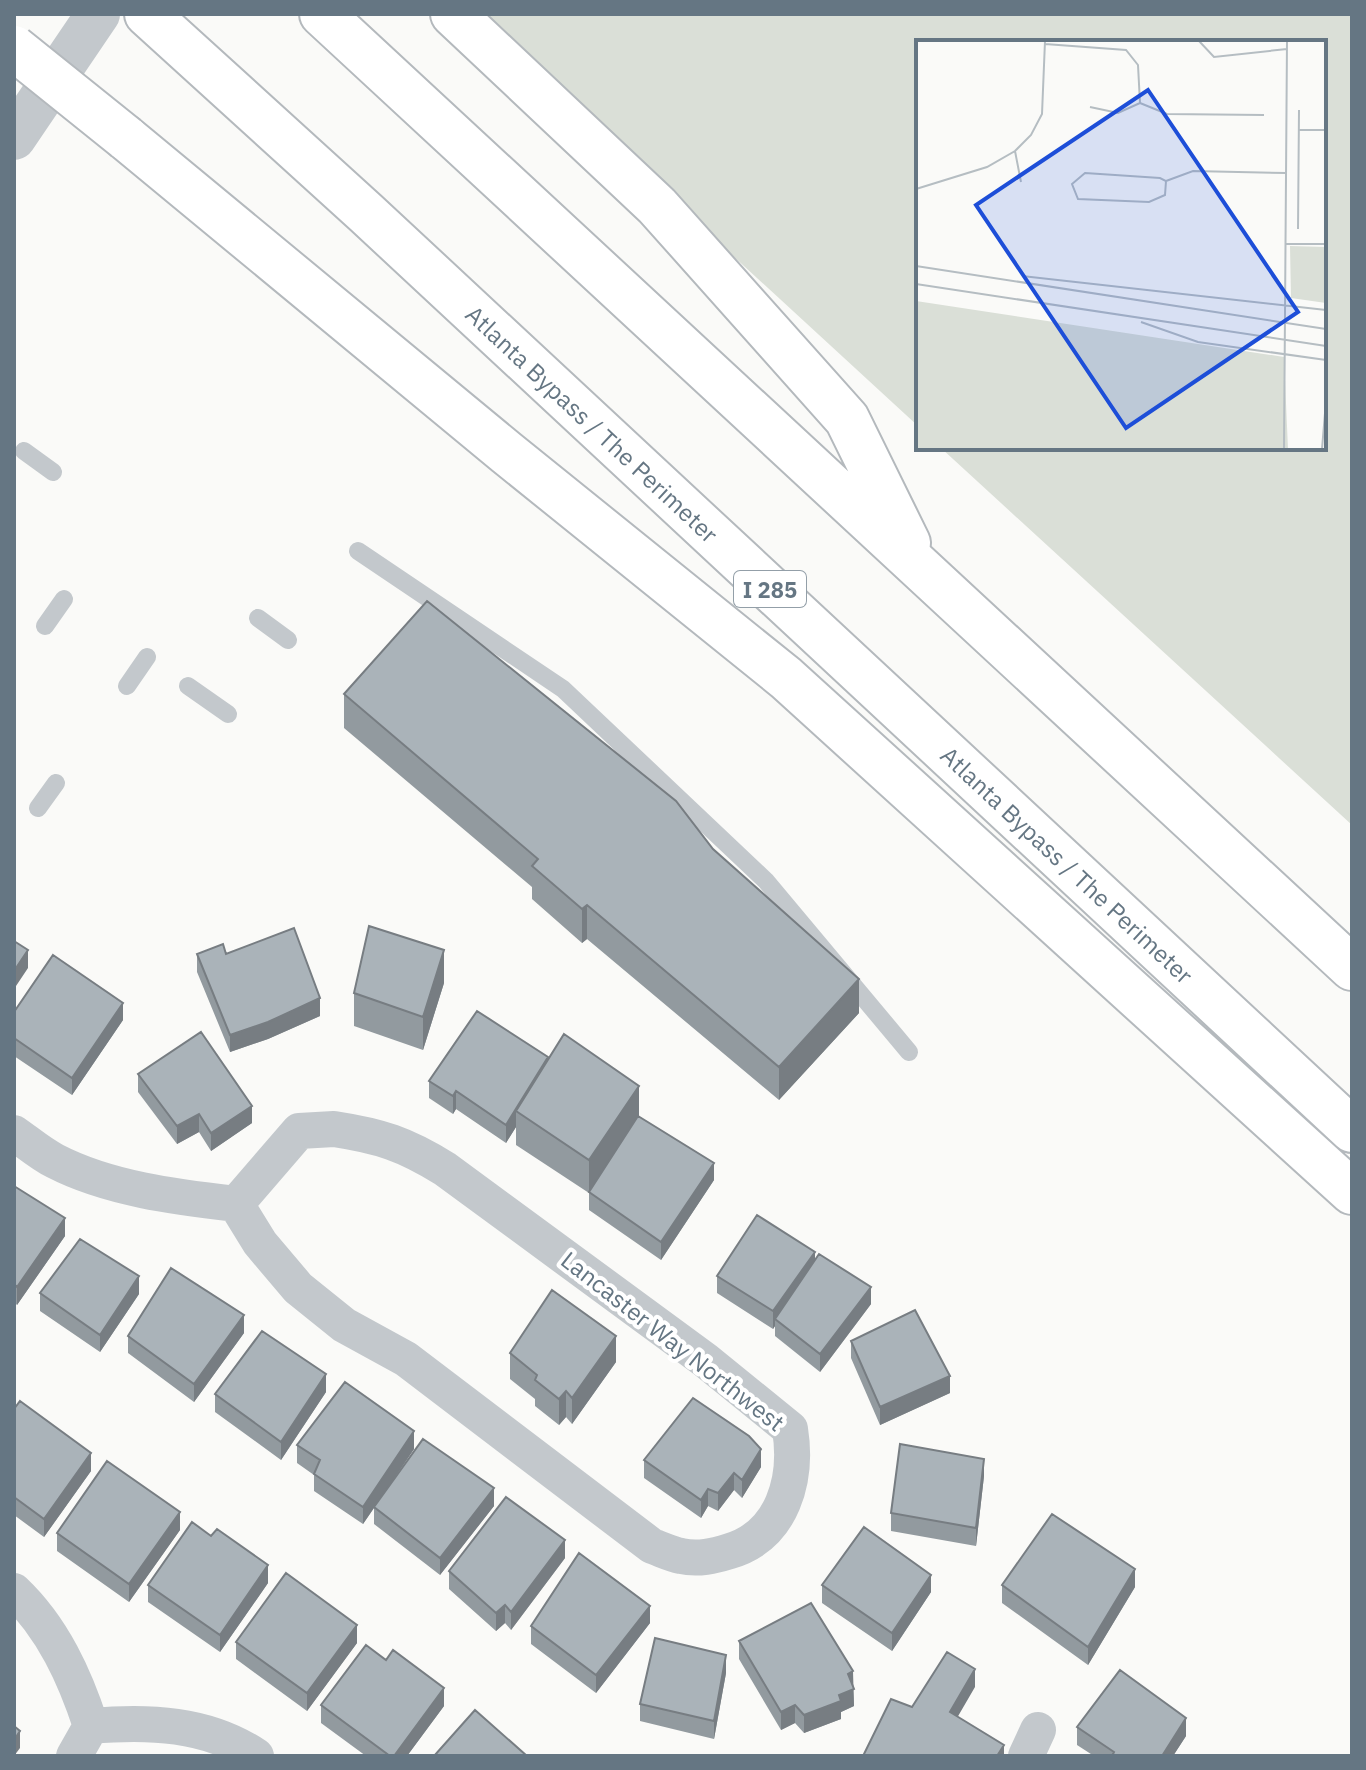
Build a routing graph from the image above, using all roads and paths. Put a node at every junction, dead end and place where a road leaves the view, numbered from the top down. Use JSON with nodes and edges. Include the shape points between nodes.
{"nodes":[{"id":1,"x":98,"y":14,"type":"edge"},
{"id":2,"x":147,"y":14,"type":"edge"},
{"id":3,"x":322,"y":14,"type":"edge"},
{"id":4,"x":453,"y":14,"type":"edge"},
{"id":5,"x":14,"y":48,"type":"edge"},
{"id":6,"x":14,"y":138,"type":"edge"},
{"id":7,"x":24,"y":451,"type":"dead end"},
{"id":8,"x":53,"y":472,"type":"dead end"},
{"id":9,"x":358,"y":551,"type":"dead end"},
{"id":10,"x":919,"y":566,"type":"junction"},
{"id":11,"x":64,"y":599,"type":"dead end"},
{"id":12,"x":258,"y":618,"type":"dead end"},
{"id":13,"x":45,"y":626,"type":"dead end"},
{"id":14,"x":288,"y":640,"type":"dead end"},
{"id":15,"x":147,"y":657,"type":"dead end"},
{"id":16,"x":127,"y":686,"type":"dead end"},
{"id":17,"x":188,"y":686,"type":"dead end"},
{"id":18,"x":228,"y":714,"type":"dead end"},
{"id":19,"x":56,"y":783,"type":"dead end"},
{"id":20,"x":38,"y":808,"type":"dead end"},
{"id":21,"x":1352,"y":968,"type":"edge"},
{"id":22,"x":909,"y":1052,"type":"dead end"},
{"id":23,"x":1352,"y":1130,"type":"edge"},
{"id":24,"x":14,"y":1133,"type":"edge"},
{"id":25,"x":1352,"y":1192,"type":"edge"},
{"id":26,"x":220,"y":1202,"type":"junction"},
{"id":27,"x":14,"y":1591,"type":"edge"},
{"id":28,"x":83,"y":1741,"type":"edge"},
{"id":29,"x":256,"y":1756,"type":"edge"}],
"edges":[{"from":1,"to":6,"type":"street"},
{"from":2,"to":23,"type":"highway","name":"Atlanta Bypass / The Perimeter","number":"I 285"},
{"from":3,"to":10,"type":"highway"},
{"from":4,"to":10,"type":"highway","via":[[657,206],[847,419]]},
{"from":5,"to":25,"type":"highway","bridge":true,"via":[[786,678]]},
{"from":7,"to":8,"type":"lane"},
{"from":9,"to":22,"type":"lane","via":[[563,689],[766,881]]},
{"from":10,"to":21,"type":"highway"},
{"from":11,"to":13,"type":"lane"},
{"from":12,"to":14,"type":"lane"},
{"from":15,"to":16,"type":"lane"},
{"from":17,"to":18,"type":"lane"},
{"from":19,"to":20,"type":"lane"},
{"from":24,"to":26,"type":"street","via":[[55,1162],[116,1184]]},
{"from":26,"to":26,"type":"street","name":"Lancaster Way Northwest","via":[[299,1131],[374,1135],[413,1149],[705,1360],[790,1429],[791,1481],[783,1506],[766,1531],[742,1548],[711,1558],[652,1546],[406,1359],[344,1325],[298,1288]]},
{"from":27,"to":28,"type":"street","via":[[53,1638],[78,1686]]},
{"from":28,"to":29,"type":"street","via":[[135,1722],[172,1724]]}]}
